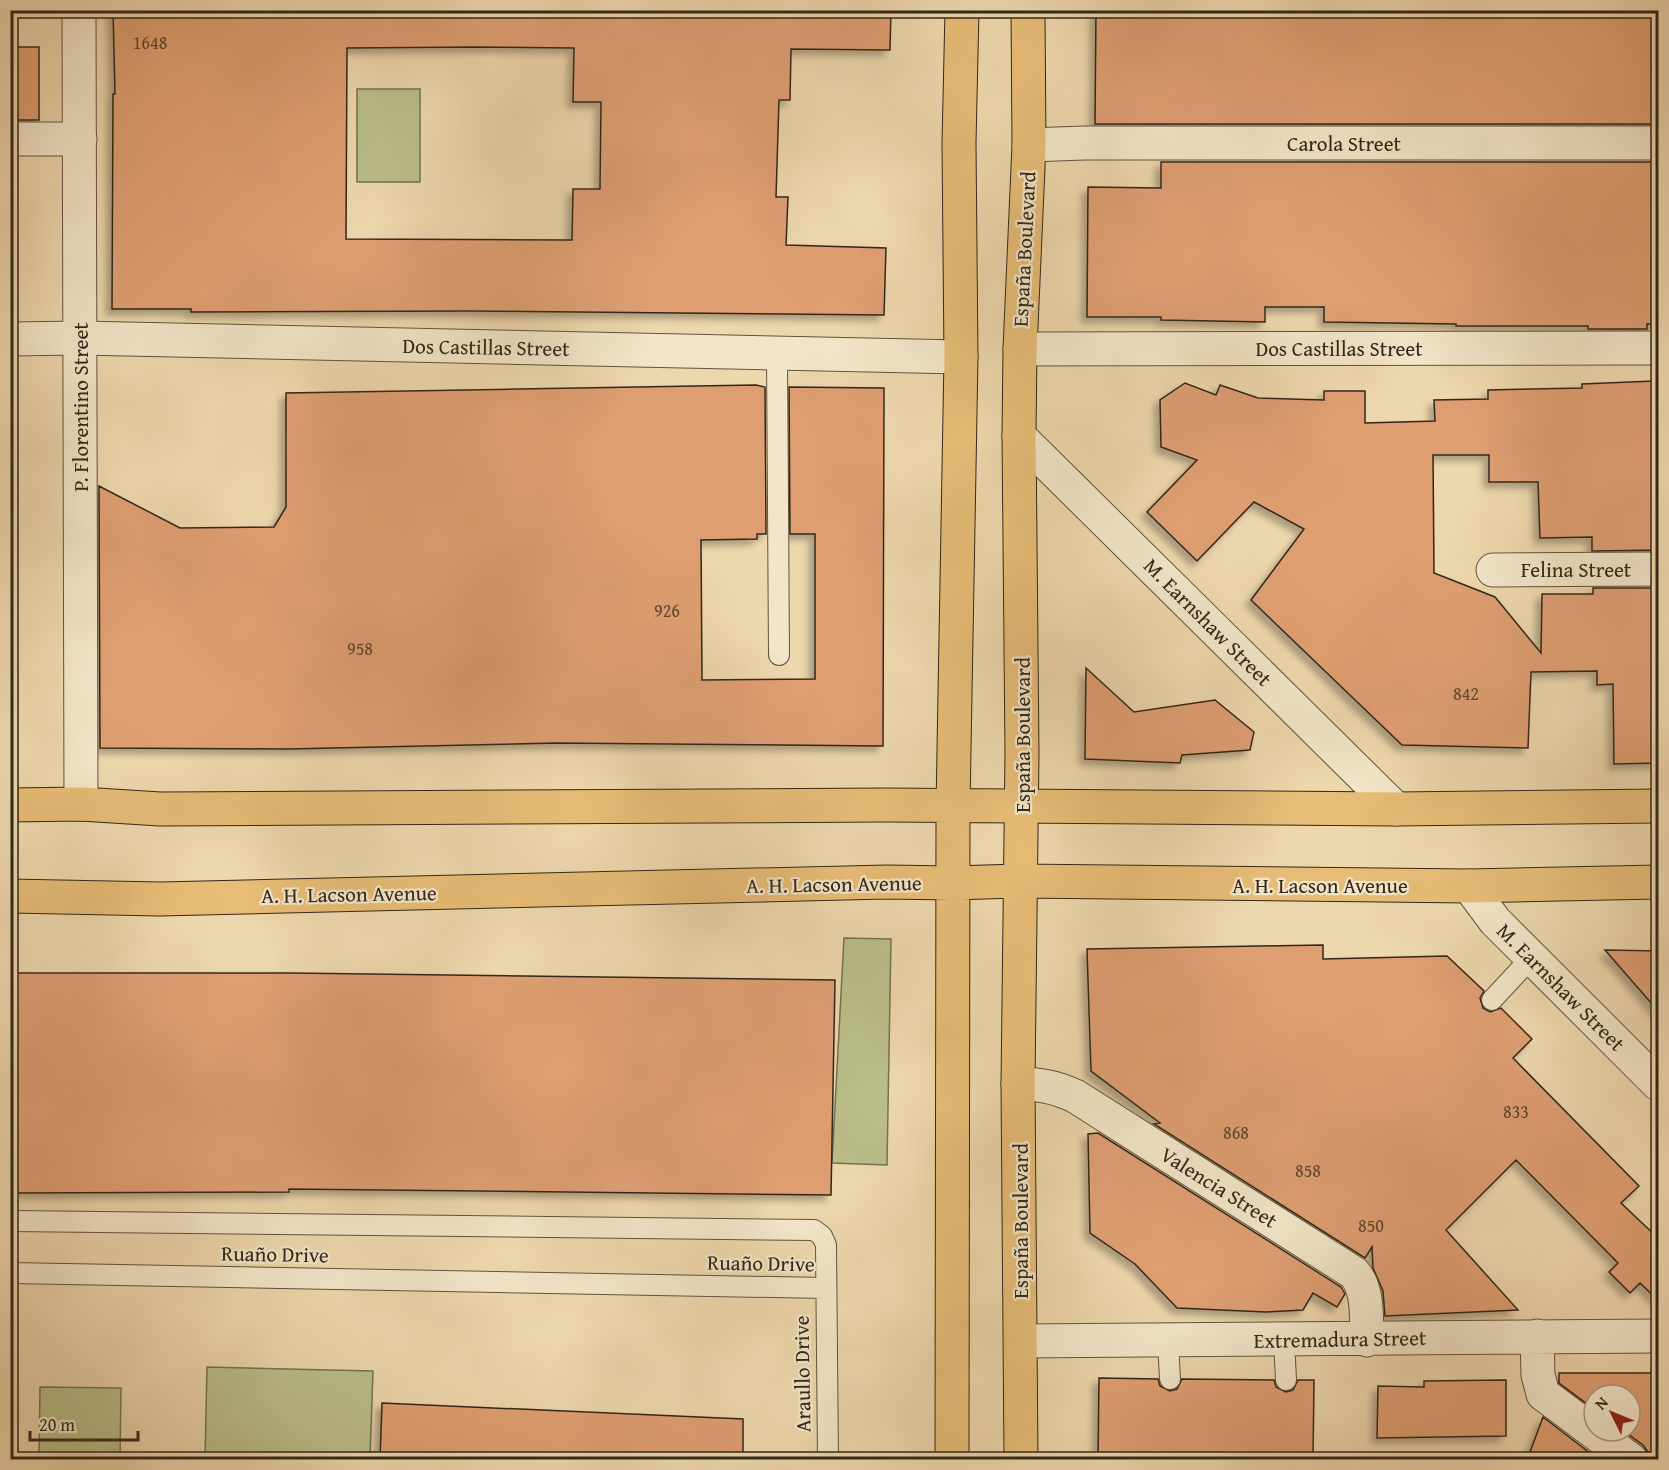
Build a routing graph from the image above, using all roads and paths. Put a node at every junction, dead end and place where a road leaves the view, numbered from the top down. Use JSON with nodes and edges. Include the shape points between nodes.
{"nodes":[{"id":1,"x":79,"y":10,"type":"edge"},
{"id":2,"x":962,"y":10,"type":"edge"},
{"id":3,"x":1028,"y":10,"type":"edge"},
{"id":4,"x":10,"y":139,"type":"edge"},
{"id":5,"x":80,"y":139,"type":"junction"},
{"id":6,"x":1659,"y":143,"type":"edge"},
{"id":7,"x":1029,"y":145,"type":"junction"},
{"id":8,"x":80,"y":338,"type":"junction"},
{"id":9,"x":10,"y":339,"type":"edge"},
{"id":10,"x":1659,"y":348,"type":"edge"},
{"id":11,"x":1020,"y":349,"type":"junction"},
{"id":12,"x":777,"y":353,"type":"junction"},
{"id":13,"x":960,"y":357,"type":"junction"},
{"id":14,"x":1019,"y":436,"type":"junction"},
{"id":15,"x":1659,"y":568,"type":"edge"},
{"id":16,"x":1493,"y":570,"type":"dead end"},
{"id":17,"x":779,"y":655,"type":"dead end"},
{"id":18,"x":81,"y":804,"type":"junction"},
{"id":19,"x":10,"y":805,"type":"edge"},
{"id":20,"x":1022,"y":805,"type":"junction"},
{"id":21,"x":1659,"y":806,"type":"edge"},
{"id":22,"x":953,"y":807,"type":"junction"},
{"id":23,"x":1396,"y":809,"type":"junction"},
{"id":24,"x":1021,"y":881,"type":"junction"},
{"id":25,"x":1659,"y":882,"type":"edge"},
{"id":26,"x":954,"y":883,"type":"junction"},
{"id":27,"x":1469,"y":886,"type":"junction"},
{"id":28,"x":10,"y":897,"type":"edge"},
{"id":29,"x":1531,"y":958,"type":"junction"},
{"id":30,"x":1492,"y":1000,"type":"dead end"},
{"id":31,"x":1018,"y":1084,"type":"junction"},
{"id":32,"x":1659,"y":1084,"type":"edge"},
{"id":33,"x":10,"y":1221,"type":"edge"},
{"id":34,"x":10,"y":1273,"type":"edge"},
{"id":35,"x":825,"y":1288,"type":"junction"},
{"id":36,"x":1537,"y":1336,"type":"junction"},
{"id":37,"x":1659,"y":1336,"type":"edge"},
{"id":38,"x":1284,"y":1340,"type":"junction"},
{"id":39,"x":1367,"y":1340,"type":"junction"},
{"id":40,"x":1021,"y":1341,"type":"junction"},
{"id":41,"x":1168,"y":1341,"type":"junction"},
{"id":42,"x":1170,"y":1379,"type":"dead end"},
{"id":43,"x":1286,"y":1380,"type":"dead end"},
{"id":44,"x":828,"y":1460,"type":"edge"},
{"id":45,"x":951,"y":1460,"type":"edge"},
{"id":46,"x":1022,"y":1460,"type":"edge"},
{"id":47,"x":1630,"y":1460,"type":"edge"}],
"edges":[{"from":1,"to":5,"type":"street","name":"P. Florentino Street"},
{"from":2,"to":13,"type":"main road"},
{"from":3,"to":7,"type":"main road","name":"España Boulevard"},
{"from":4,"to":5,"type":"street"},
{"from":5,"to":8,"type":"street","name":"P. Florentino Street"},
{"from":6,"to":7,"type":"street","name":"Carola Street"},
{"from":7,"to":11,"type":"main road","name":"España Boulevard"},
{"from":8,"to":9,"type":"street","name":"Dos Castillas Street"},
{"from":8,"to":12,"type":"street","name":"Dos Castillas Street"},
{"from":8,"to":18,"type":"street","name":"P. Florentino Street"},
{"from":10,"to":11,"type":"street","name":"Dos Castillas Street"},
{"from":11,"to":14,"type":"main road","name":"España Boulevard"},
{"from":12,"to":13,"type":"street","name":"Dos Castillas Street"},
{"from":12,"to":17,"type":"lane"},
{"from":13,"to":22,"type":"main road"},
{"from":14,"to":20,"type":"main road","name":"España Boulevard"},
{"from":14,"to":23,"type":"street","name":"M. Earnshaw Street"},
{"from":15,"to":16,"type":"street","name":"Felina Street"},
{"from":18,"to":19,"type":"main road"},
{"from":18,"to":22,"type":"main road","via":[[160,809]]},
{"from":20,"to":22,"type":"main road"},
{"from":20,"to":23,"type":"main road"},
{"from":20,"to":24,"type":"main road","name":"España Boulevard"},
{"from":21,"to":23,"type":"main road"},
{"from":22,"to":26,"type":"main road"},
{"from":24,"to":26,"type":"main road","name":"A. H. Lacson Avenue"},
{"from":24,"to":27,"type":"main road","name":"A. H. Lacson Avenue"},
{"from":24,"to":31,"type":"main road","name":"España Boulevard"},
{"from":25,"to":27,"type":"main road","name":"A. H. Lacson Avenue"},
{"from":26,"to":28,"type":"main road","name":"A. H. Lacson Avenue","via":[[160,899]]},
{"from":26,"to":45,"type":"main road"},
{"from":27,"to":29,"type":"street","name":"M. Earnshaw Street","via":[[1495,921]]},
{"from":29,"to":30,"type":"lane"},
{"from":29,"to":32,"type":"street","name":"M. Earnshaw Street"},
{"from":31,"to":39,"type":"street","name":"Valencia Street","via":[[1048,1085],[1075,1096],[1354,1273],[1364,1292]]},
{"from":31,"to":40,"type":"main road","name":"España Boulevard"},
{"from":33,"to":35,"type":"lane","name":"Ruaño Drive","via":[[814,1230],[826,1245]]},
{"from":34,"to":35,"type":"lane","name":"Ruaño Drive"},
{"from":35,"to":44,"type":"lane","name":"Araullo Drive"},
{"from":36,"to":37,"type":"street","name":"Extremadura Street"},
{"from":36,"to":39,"type":"street","name":"Extremadura Street"},
{"from":36,"to":47,"type":"street","via":[[1538,1376],[1543,1395]]},
{"from":38,"to":39,"type":"street","name":"Extremadura Street"},
{"from":38,"to":41,"type":"street","name":"Extremadura Street"},
{"from":38,"to":43,"type":"lane"},
{"from":40,"to":41,"type":"street","name":"Extremadura Street"},
{"from":40,"to":46,"type":"main road","name":"España Boulevard"},
{"from":41,"to":42,"type":"lane"}]}
